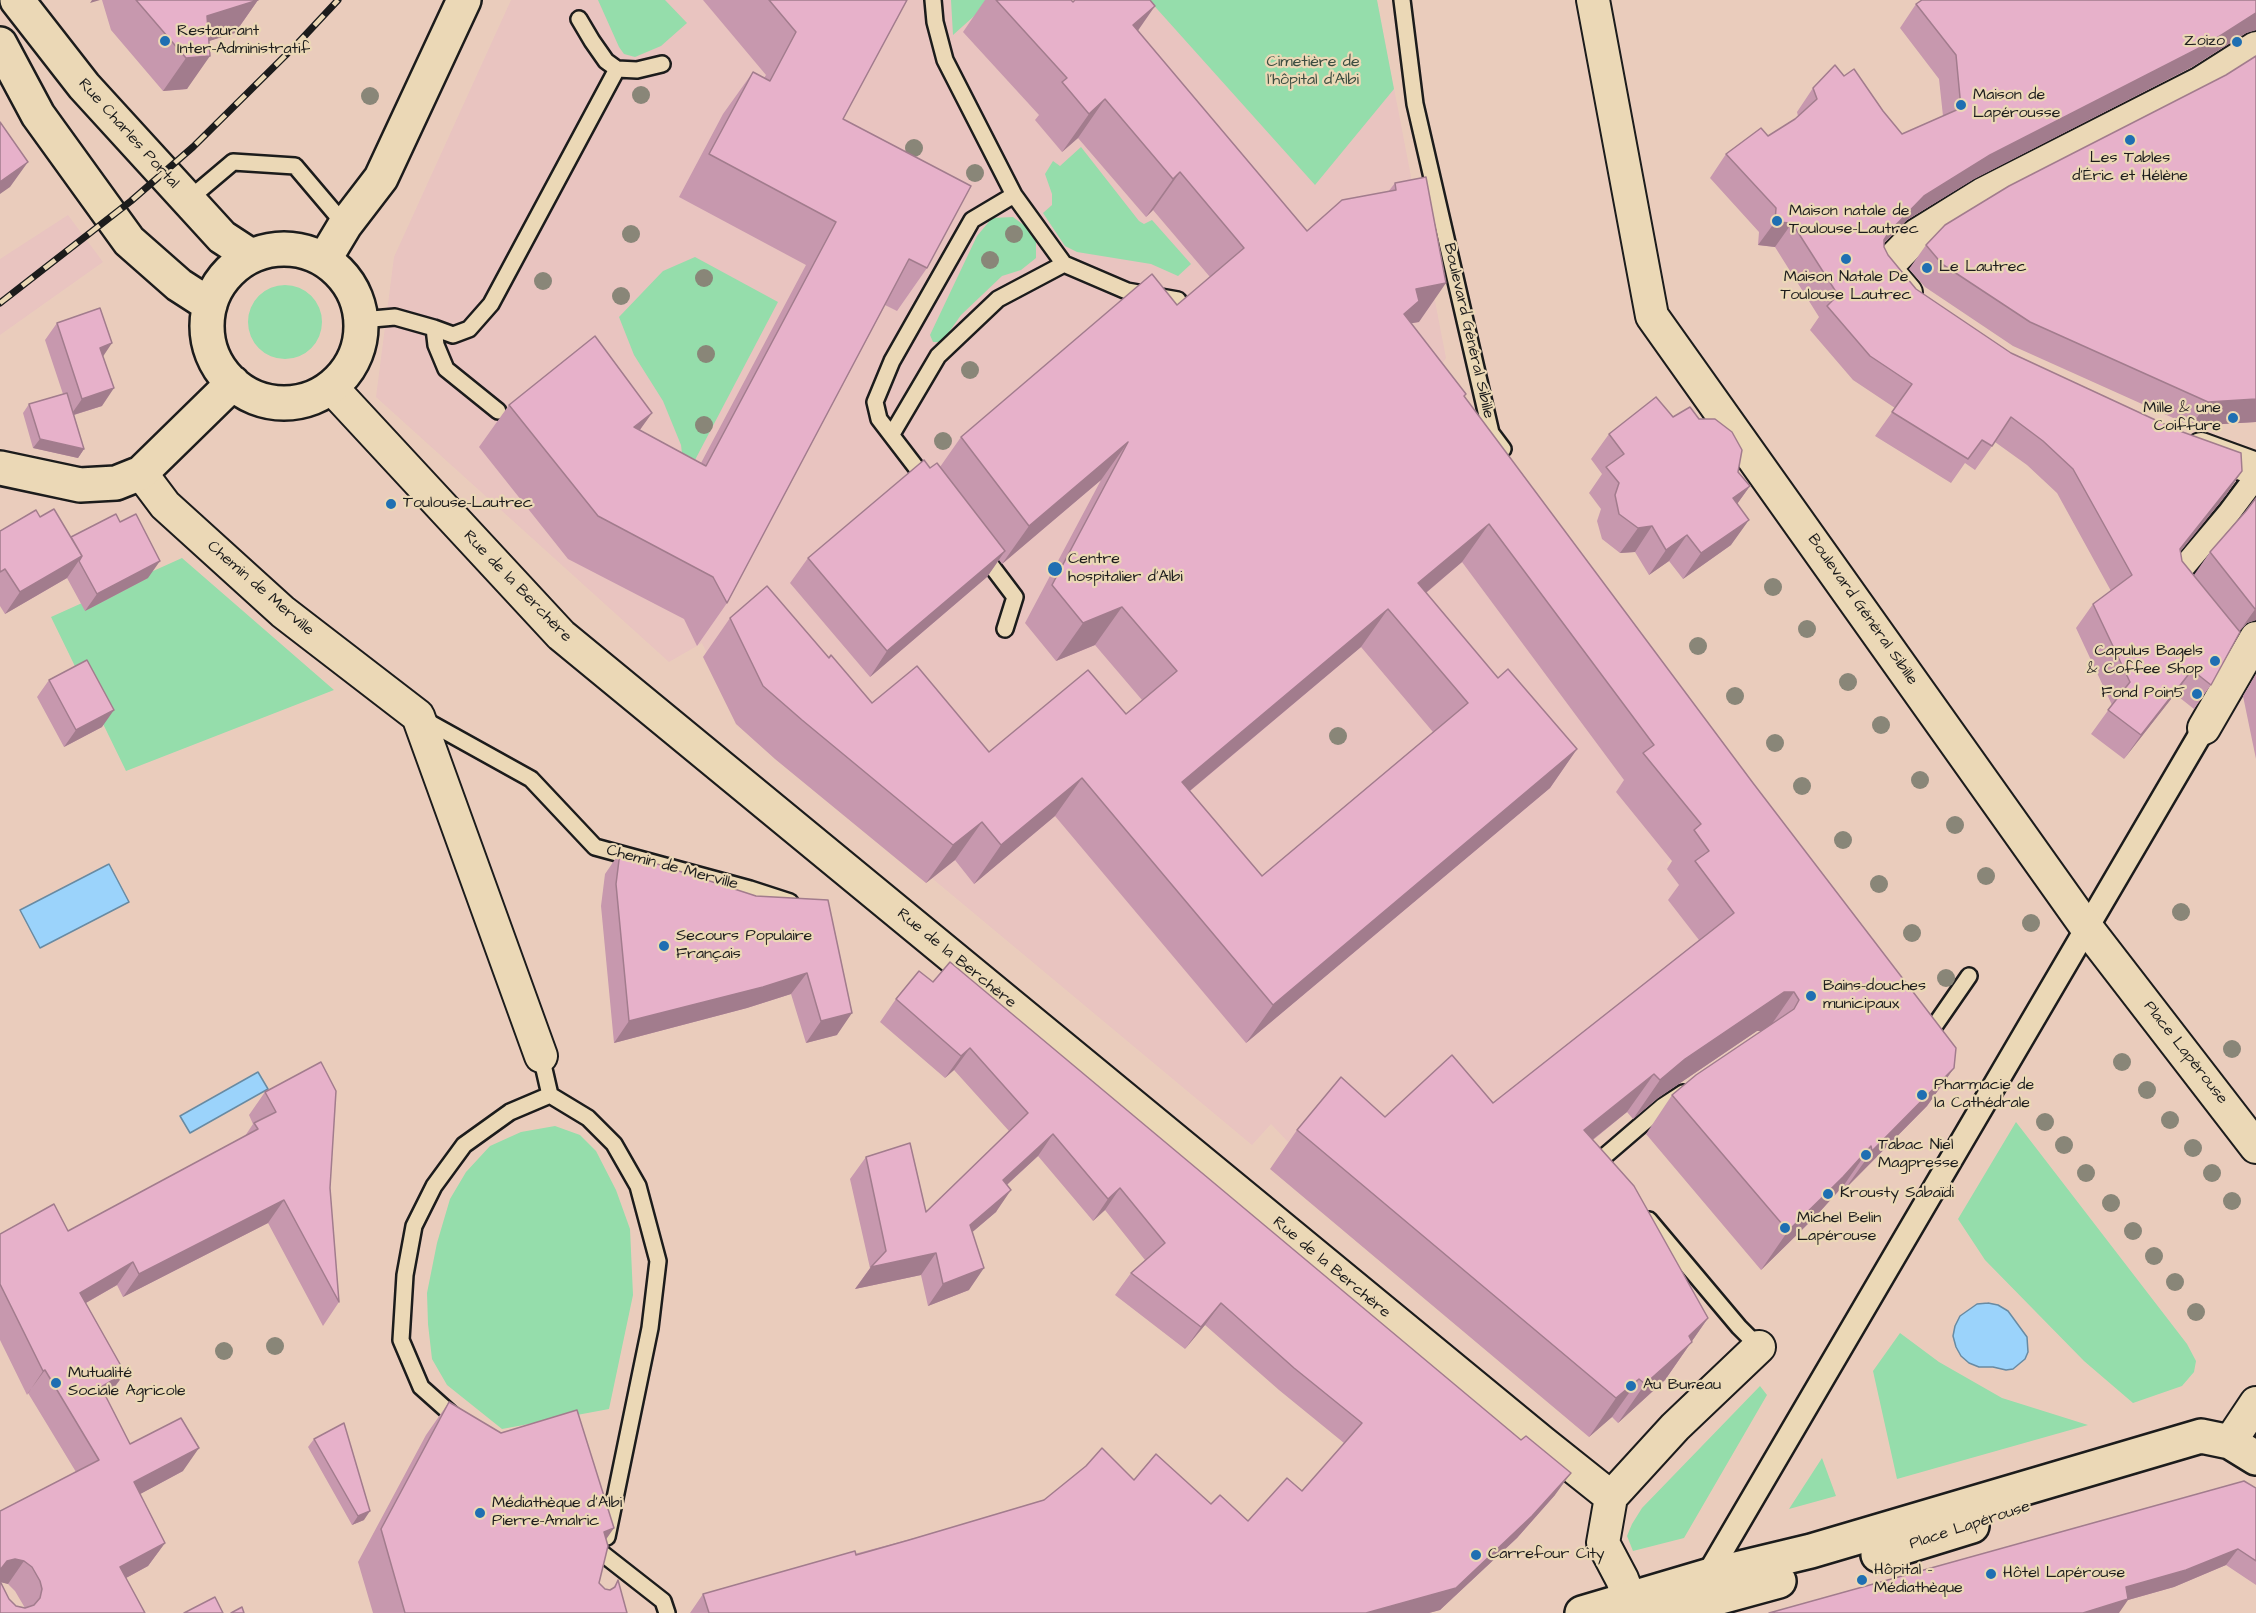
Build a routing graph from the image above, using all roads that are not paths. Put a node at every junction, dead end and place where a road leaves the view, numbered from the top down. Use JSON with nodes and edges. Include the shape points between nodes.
{"nodes":[{"id":1,"x":17,"y":0,"type":"edge"},
{"id":2,"x":464,"y":0,"type":"edge"},
{"id":3,"x":933,"y":0,"type":"edge"},
{"id":4,"x":1402,"y":0,"type":"edge"},
{"id":5,"x":1593,"y":0,"type":"edge"},
{"id":6,"x":579,"y":19,"type":"dead end"},
{"id":7,"x":0,"y":44,"type":"edge"},
{"id":8,"x":2256,"y":48,"type":"edge"},
{"id":9,"x":662,"y":63,"type":"dead end"},
{"id":10,"x":617,"y":69,"type":"junction"},
{"id":11,"x":1014,"y":195,"type":"junction"},
{"id":12,"x":188,"y":200,"type":"junction"},
{"id":13,"x":345,"y":225,"type":"junction"},
{"id":14,"x":251,"y":256,"type":"junction"},
{"id":15,"x":324,"y":260,"type":"junction"},
{"id":16,"x":1064,"y":264,"type":"junction"},
{"id":17,"x":1178,"y":300,"type":"dead end"},
{"id":18,"x":210,"y":305,"type":"junction"},
{"id":19,"x":1931,"y":314,"type":"edge"},
{"id":20,"x":361,"y":320,"type":"junction"},
{"id":21,"x":434,"y":328,"type":"junction"},
{"id":22,"x":233,"y":383,"type":"junction"},
{"id":23,"x":332,"y":388,"type":"junction"},
{"id":24,"x":498,"y":411,"type":"dead end"},
{"id":25,"x":892,"y":434,"type":"junction"},
{"id":26,"x":2179,"y":441,"type":"edge"},
{"id":27,"x":1512,"y":461,"type":"edge"},
{"id":28,"x":0,"y":468,"type":"edge"},
{"id":29,"x":2256,"y":469,"type":"edge"},
{"id":30,"x":141,"y":473,"type":"junction"},
{"id":31,"x":2256,"y":477,"type":"edge"},
{"id":32,"x":940,"y":498,"type":"edge"},
{"id":33,"x":974,"y":543,"type":"edge"},
{"id":34,"x":2199,"y":604,"type":"edge"},
{"id":35,"x":1005,"y":629,"type":"dead end"},
{"id":36,"x":2242,"y":646,"type":"edge"},
{"id":37,"x":418,"y":716,"type":"junction"},
{"id":38,"x":2204,"y":728,"type":"joint"},
{"id":39,"x":790,"y":902,"type":"edge"},
{"id":40,"x":2087,"y":928,"type":"junction"},
{"id":41,"x":2112,"y":960,"type":"joint"},
{"id":42,"x":1969,"y":976,"type":"dead end"},
{"id":43,"x":1917,"y":1012,"type":"edge"},
{"id":44,"x":542,"y":1056,"type":"joint"},
{"id":45,"x":1693,"y":1086,"type":"edge"},
{"id":46,"x":550,"y":1095,"type":"junction"},
{"id":47,"x":2253,"y":1133,"type":"edge"},
{"id":48,"x":1614,"y":1179,"type":"edge"},
{"id":49,"x":1637,"y":1207,"type":"edge"},
{"id":50,"x":1759,"y":1347,"type":"joint"},
{"id":51,"x":2256,"y":1403,"type":"edge"},
{"id":52,"x":466,"y":1427,"type":"edge"},
{"id":53,"x":2243,"y":1450,"type":"edge"},
{"id":54,"x":1611,"y":1497,"type":"junction"},
{"id":55,"x":603,"y":1554,"type":"junction"},
{"id":56,"x":597,"y":1574,"type":"edge"},
{"id":57,"x":1707,"y":1576,"type":"junction"},
{"id":58,"x":1633,"y":1606,"type":"edge"},
{"id":59,"x":1679,"y":1611,"type":"edge"},
{"id":60,"x":667,"y":1613,"type":"edge"},
{"id":61,"x":1582,"y":1613,"type":"edge"}],
"edges":[{"from":1,"to":12,"type":"street","name":"Rue Charles Portal","via":[[84,86]]},
{"from":2,"to":13,"type":"street","via":[[381,178]]},
{"from":3,"to":11,"type":"lane","via":[[945,60]]},
{"from":4,"to":27,"type":"lane","name":"Boulevard Général Sibille","via":[[1415,104],[1491,433]]},
{"from":5,"to":40,"type":"street","name":"Boulevard Général Sibille","via":[[1652,316]]},
{"from":6,"to":10,"type":"lane","via":[[606,61]]},
{"from":7,"to":18,"type":"street","via":[[38,115],[129,242],[179,285]]},
{"from":8,"to":19,"type":"street","via":[[2201,83],[1983,194],[1917,235],[1885,268],[1913,301]]},
{"from":9,"to":10,"type":"lane","via":[[637,70]]},
{"from":10,"to":21,"type":"lane","via":[[491,304],[469,329],[453,335]]},
{"from":11,"to":16,"type":"lane"},
{"from":11,"to":25,"type":"lane","via":[[972,220],[892,361],[875,402],[879,419]]},
{"from":12,"to":13,"type":"lane","via":[[233,162],[295,166]]},
{"from":12,"to":14,"type":"street","name":"Rue Charles Portal","via":[[222,237]]},
{"from":13,"to":15,"type":"street"},
{"from":14,"to":15,"type":"street","via":[[288,249]]},
{"from":14,"to":18,"type":"street","via":[[226,276]]},
{"from":15,"to":20,"type":"street","via":[[342,275],[356,296]]},
{"from":16,"to":17,"type":"lane","via":[[1127,291]]},
{"from":16,"to":25,"type":"lane","via":[[998,299],[938,356]]},
{"from":18,"to":22,"type":"street","via":[[210,347],[219,367]]},
{"from":20,"to":21,"type":"lane","via":[[395,317]]},
{"from":20,"to":23,"type":"street","via":[[359,344],[350,367]]},
{"from":21,"to":24,"type":"lane","via":[[446,369]]},
{"from":22,"to":23,"type":"street","via":[[251,396],[272,402],[294,403]]},
{"from":22,"to":30,"type":"street"},
{"from":23,"to":54,"type":"street","name":"Rue de la Berchère","via":[[561,635]]},
{"from":25,"to":32,"type":"lane"},
{"from":26,"to":29,"type":"street"},
{"from":28,"to":30,"type":"street","via":[[80,484],[116,483]]},
{"from":30,"to":37,"type":"street","name":"Chemin de Merville","via":[[165,505],[283,612]]},
{"from":31,"to":34,"type":"street","via":[[2176,576]]},
{"from":33,"to":35,"type":"lane","via":[[1015,597]]},
{"from":36,"to":38,"type":"street"},
{"from":37,"to":39,"type":"lane","name":"Chemin de Merville","via":[[531,778],[595,847]]},
{"from":37,"to":44,"type":"street"},
{"from":38,"to":40,"type":"street"},
{"from":40,"to":41,"type":"street","name":"Boulevard Général Sibille"},
{"from":40,"to":57,"type":"street"},
{"from":41,"to":47,"type":"street","name":"Place Lapérouse"},
{"from":42,"to":43,"type":"lane","via":[[1931,1031]]},
{"from":44,"to":46,"type":"lane"},
{"from":45,"to":48,"type":"lane","via":[[1663,1106],[1599,1161]]},
{"from":46,"to":52,"type":"lane","via":[[510,1112],[464,1145],[434,1186],[414,1227],[405,1275],[401,1340],[421,1387]]},
{"from":46,"to":55,"type":"lane","via":[[588,1118],[615,1144],[638,1186],[658,1261],[650,1328]]},
{"from":49,"to":50,"type":"lane"},
{"from":50,"to":54,"type":"street"},
{"from":51,"to":53,"type":"street"},
{"from":53,"to":57,"type":"street","via":[[2201,1436],[1811,1551]]},
{"from":53,"to":59,"type":"street","name":"Place Lapérouse"},
{"from":54,"to":58,"type":"street","via":[[1603,1543]]},
{"from":55,"to":56,"type":"lane"},
{"from":55,"to":60,"type":"lane","via":[[663,1601]]},
{"from":57,"to":58,"type":"street"},
{"from":57,"to":59,"type":"street"},
{"from":58,"to":61,"type":"street"}]}
